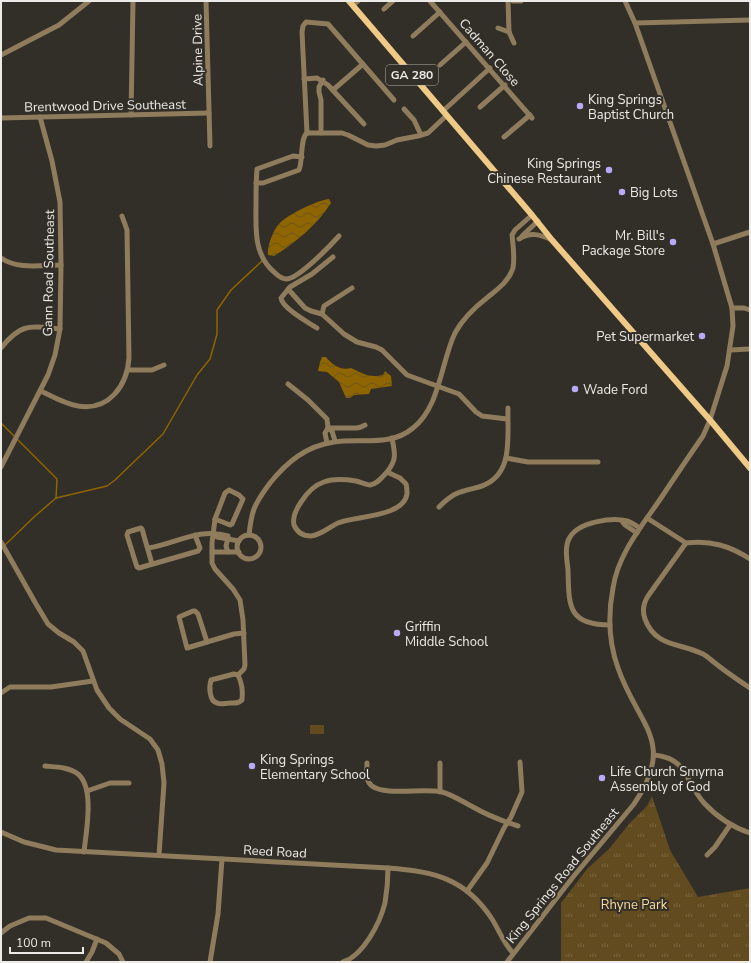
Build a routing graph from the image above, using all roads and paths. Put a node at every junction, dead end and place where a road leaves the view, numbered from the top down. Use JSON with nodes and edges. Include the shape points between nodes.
{"nodes":[{"id":1,"x":89,"y":1,"type":"edge"},
{"id":2,"x":133,"y":1,"type":"edge"},
{"id":3,"x":206,"y":1,"type":"edge"},
{"id":4,"x":393,"y":1,"type":"edge"},
{"id":5,"x":430,"y":1,"type":"edge"},
{"id":6,"x":508,"y":1,"type":"edge"},
{"id":7,"x":513,"y":1,"type":"edge"},
{"id":8,"x":521,"y":1,"type":"edge"},
{"id":9,"x":625,"y":1,"type":"edge"},
{"id":10,"x":353,"y":2,"type":"edge"},
{"id":11,"x":384,"y":9,"type":"dead end"},
{"id":12,"x":440,"y":12,"type":"junction"},
{"id":13,"x":750,"y":20,"type":"edge"},
{"id":14,"x":635,"y":23,"type":"junction"},
{"id":15,"x":498,"y":28,"type":"dead end"},
{"id":16,"x":509,"y":32,"type":"junction"},
{"id":17,"x":413,"y":36,"type":"dead end"},
{"id":18,"x":466,"y":42,"type":"junction"},
{"id":19,"x":514,"y":43,"type":"dead end"},
{"id":20,"x":1,"y":56,"type":"edge"},
{"id":21,"x":363,"y":64,"type":"junction"},
{"id":22,"x":440,"y":65,"type":"dead end"},
{"id":23,"x":490,"y":68,"type":"junction"},
{"id":24,"x":304,"y":79,"type":"junction"},
{"id":25,"x":323,"y":80,"type":"junction"},
{"id":26,"x":505,"y":85,"type":"junction"},
{"id":27,"x":333,"y":90,"type":"junction"},
{"id":28,"x":394,"y":100,"type":"dead end"},
{"id":29,"x":480,"y":107,"type":"dead end"},
{"id":30,"x":404,"y":109,"type":"dead end"},
{"id":31,"x":445,"y":113,"type":"junction"},
{"id":32,"x":209,"y":114,"type":"junction"},
{"id":33,"x":131,"y":115,"type":"junction"},
{"id":34,"x":40,"y":117,"type":"junction"},
{"id":35,"x":1,"y":118,"type":"edge"},
{"id":36,"x":364,"y":124,"type":"dead end"},
{"id":37,"x":306,"y":133,"type":"junction"},
{"id":38,"x":321,"y":133,"type":"junction"},
{"id":39,"x":421,"y":135,"type":"junction"},
{"id":40,"x":504,"y":137,"type":"dead end"},
{"id":41,"x":210,"y":146,"type":"dead end"},
{"id":42,"x":302,"y":157,"type":"junction"},
{"id":43,"x":256,"y":183,"type":"junction"},
{"id":44,"x":532,"y":215,"type":"junction"},
{"id":45,"x":122,"y":216,"type":"dead end"},
{"id":46,"x":538,"y":221,"type":"junction"},
{"id":47,"x":750,"y":232,"type":"edge"},
{"id":48,"x":339,"y":236,"type":"dead end"},
{"id":49,"x":519,"y":239,"type":"junction"},
{"id":50,"x":552,"y":240,"type":"junction"},
{"id":51,"x":512,"y":241,"type":"junction"},
{"id":52,"x":713,"y":244,"type":"junction"},
{"id":53,"x":333,"y":257,"type":"dead end"},
{"id":54,"x":1,"y":258,"type":"edge"},
{"id":55,"x":61,"y":265,"type":"junction"},
{"id":56,"x":352,"y":288,"type":"dead end"},
{"id":57,"x":288,"y":289,"type":"junction"},
{"id":58,"x":750,"y":304,"type":"edge"},
{"id":59,"x":732,"y":308,"type":"junction"},
{"id":60,"x":744,"y":308,"type":"junction"},
{"id":61,"x":750,"y":310,"type":"edge"},
{"id":62,"x":322,"y":314,"type":"junction"},
{"id":63,"x":318,"y":328,"type":"dead end"},
{"id":64,"x":60,"y":329,"type":"junction"},
{"id":65,"x":1,"y":348,"type":"edge"},
{"id":66,"x":748,"y":349,"type":"edge"},
{"id":67,"x":730,"y":350,"type":"junction"},
{"id":68,"x":164,"y":365,"type":"dead end"},
{"id":69,"x":128,"y":370,"type":"junction"},
{"id":70,"x":288,"y":384,"type":"dead end"},
{"id":71,"x":437,"y":386,"type":"junction"},
{"id":72,"x":41,"y":391,"type":"junction"},
{"id":73,"x":508,"y":408,"type":"dead end"},
{"id":74,"x":508,"y":419,"type":"junction"},
{"id":75,"x":710,"y":420,"type":"junction"},
{"id":76,"x":364,"y":424,"type":"dead end"},
{"id":77,"x":328,"y":428,"type":"junction"},
{"id":78,"x":392,"y":438,"type":"junction"},
{"id":79,"x":334,"y":442,"type":"junction"},
{"id":80,"x":327,"y":444,"type":"junction"},
{"id":81,"x":506,"y":458,"type":"junction"},
{"id":82,"x":598,"y":462,"type":"dead end"},
{"id":83,"x":1,"y":467,"type":"edge"},
{"id":84,"x":750,"y":468,"type":"edge"},
{"id":85,"x":387,"y":472,"type":"junction"},
{"id":86,"x":439,"y":507,"type":"dead end"},
{"id":87,"x":647,"y":518,"type":"junction"},
{"id":88,"x":215,"y":519,"type":"junction"},
{"id":89,"x":639,"y":530,"type":"junction"},
{"id":90,"x":213,"y":533,"type":"junction"},
{"id":91,"x":195,"y":535,"type":"junction"},
{"id":92,"x":249,"y":535,"type":"junction"},
{"id":93,"x":228,"y":538,"type":"junction"},
{"id":94,"x":239,"y":541,"type":"junction"},
{"id":95,"x":1,"y":542,"type":"edge"},
{"id":96,"x":686,"y":543,"type":"junction"},
{"id":97,"x":148,"y":548,"type":"junction"},
{"id":98,"x":212,"y":552,"type":"junction"},
{"id":99,"x":228,"y":552,"type":"junction"},
{"id":100,"x":239,"y":552,"type":"junction"},
{"id":101,"x":750,"y":559,"type":"edge"},
{"id":102,"x":152,"y":564,"type":"junction"},
{"id":103,"x":610,"y":625,"type":"junction"},
{"id":104,"x":244,"y":633,"type":"junction"},
{"id":105,"x":206,"y":642,"type":"junction"},
{"id":106,"x":238,"y":675,"type":"junction"},
{"id":107,"x":93,"y":681,"type":"junction"},
{"id":108,"x":750,"y":688,"type":"edge"},
{"id":109,"x":1,"y":693,"type":"edge"},
{"id":110,"x":654,"y":755,"type":"junction"},
{"id":111,"x":520,"y":762,"type":"dead end"},
{"id":112,"x":367,"y":763,"type":"dead end"},
{"id":113,"x":440,"y":763,"type":"dead end"},
{"id":114,"x":45,"y":766,"type":"dead end"},
{"id":115,"x":129,"y":783,"type":"dead end"},
{"id":116,"x":87,"y":790,"type":"junction"},
{"id":117,"x":440,"y":792,"type":"junction"},
{"id":118,"x":507,"y":823,"type":"junction"},
{"id":119,"x":730,"y":825,"type":"junction"},
{"id":120,"x":518,"y":826,"type":"dead end"},
{"id":121,"x":1,"y":832,"type":"edge"},
{"id":122,"x":750,"y":833,"type":"edge"},
{"id":123,"x":84,"y":852,"type":"junction"},
{"id":124,"x":159,"y":855,"type":"junction"},
{"id":125,"x":707,"y":855,"type":"dead end"},
{"id":126,"x":222,"y":859,"type":"junction"},
{"id":127,"x":388,"y":868,"type":"junction"},
{"id":128,"x":467,"y":891,"type":"junction"},
{"id":129,"x":1,"y":934,"type":"edge"},
{"id":130,"x":97,"y":939,"type":"junction"},
{"id":131,"x":513,"y":954,"type":"junction"},
{"id":132,"x":86,"y":962,"type":"edge"},
{"id":133,"x":123,"y":962,"type":"edge"},
{"id":134,"x":210,"y":962,"type":"edge"},
{"id":135,"x":343,"y":962,"type":"edge"},
{"id":136,"x":507,"y":962,"type":"edge"}],
"edges":[{"from":1,"to":20,"type":"street","via":[[59,25]]},
{"from":2,"to":33,"type":"street"},
{"from":3,"to":32,"type":"street","name":"Alpine Drive"},
{"from":4,"to":11,"type":"street"},
{"from":5,"to":12,"type":"street","name":"Cadman Close"},
{"from":6,"to":16,"type":"street"},
{"from":7,"to":8,"type":"street"},
{"from":9,"to":14,"type":"street","name":"King Springs Road Southeast"},
{"from":10,"to":31,"type":"main road","number":"GA 280"},
{"from":12,"to":17,"type":"street"},
{"from":12,"to":18,"type":"street","name":"Cadman Close"},
{"from":13,"to":14,"type":"street"},
{"from":14,"to":52,"type":"street","name":"King Springs Road Southeast"},
{"from":15,"to":16,"type":"street"},
{"from":16,"to":19,"type":"street"},
{"from":18,"to":22,"type":"street"},
{"from":18,"to":23,"type":"street","name":"Cadman Close"},
{"from":21,"to":24,"type":"street","via":[[328,24],[306,22],[302,32]]},
{"from":21,"to":27,"type":"street"},
{"from":21,"to":28,"type":"street"},
{"from":23,"to":26,"type":"street","name":"Cadman Close"},
{"from":23,"to":31,"type":"street"},
{"from":24,"to":25,"type":"street"},
{"from":24,"to":37,"type":"street"},
{"from":25,"to":27,"type":"street"},
{"from":25,"to":38,"type":"street","via":[[319,87]]},
{"from":26,"to":29,"type":"street"},
{"from":26,"to":40,"type":"street","name":"Cadman Close","via":[[531,116]]},
{"from":27,"to":36,"type":"street"},
{"from":30,"to":39,"type":"street","via":[[414,120]]},
{"from":31,"to":39,"type":"street","via":[[431,131]]},
{"from":31,"to":44,"type":"main road","number":"GA 280"},
{"from":32,"to":33,"type":"street","name":"Brentwood Drive Southeast"},
{"from":32,"to":41,"type":"street","name":"Alpine Drive"},
{"from":33,"to":34,"type":"street","name":"Brentwood Drive Southeast"},
{"from":34,"to":35,"type":"street","name":"Brentwood Drive Southeast"},
{"from":34,"to":55,"type":"street","name":"Gann Road Southeast","via":[[60,202]]},
{"from":37,"to":38,"type":"street"},
{"from":37,"to":42,"type":"street","via":[[303,138]]},
{"from":38,"to":39,"type":"street","via":[[348,135],[362,143],[376,146]]},
{"from":42,"to":43,"type":"street","via":[[298,171]]},
{"from":42,"to":43,"type":"street","via":[[293,156],[257,169]]},
{"from":43,"to":48,"type":"street","via":[[257,242],[263,259],[279,276],[287,279],[300,272]]},
{"from":44,"to":46,"type":"main road","number":"GA 280"},
{"from":44,"to":51,"type":"street","via":[[515,230]]},
{"from":45,"to":69,"type":"street","via":[[127,230]]},
{"from":46,"to":49,"type":"street"},
{"from":46,"to":50,"type":"main road","number":"GA 280"},
{"from":47,"to":52,"type":"street"},
{"from":49,"to":50,"type":"street","via":[[535,234]]},
{"from":49,"to":51,"type":"street"},
{"from":50,"to":75,"type":"main road","number":"GA 280"},
{"from":51,"to":71,"type":"street","via":[[513,268],[509,276],[459,327]]},
{"from":52,"to":59,"type":"street","name":"King Springs Road Southeast"},
{"from":53,"to":57,"type":"street"},
{"from":54,"to":55,"type":"street","via":[[17,265]]},
{"from":55,"to":64,"type":"street","name":"Gann Road Southeast"},
{"from":56,"to":62,"type":"street","via":[[324,306]]},
{"from":57,"to":62,"type":"street","via":[[304,308]]},
{"from":57,"to":63,"type":"street","via":[[281,296],[282,303]]},
{"from":58,"to":60,"type":"street"},
{"from":59,"to":60,"type":"street"},
{"from":59,"to":67,"type":"street","name":"King Springs Road Southeast"},
{"from":60,"to":61,"type":"street"},
{"from":62,"to":71,"type":"street","via":[[357,342],[382,350],[407,375]]},
{"from":64,"to":65,"type":"street","via":[[24,328],[12,335]]},
{"from":64,"to":72,"type":"street","name":"Gann Road Southeast","via":[[55,355]]},
{"from":66,"to":67,"type":"street"},
{"from":67,"to":75,"type":"street","name":"King Springs Road Southeast"},
{"from":68,"to":69,"type":"street","via":[[152,370]]},
{"from":69,"to":72,"type":"street","via":[[114,395],[95,405],[71,405]]},
{"from":70,"to":77,"type":"street","via":[[327,419]]},
{"from":71,"to":74,"type":"street","via":[[459,394],[482,416]]},
{"from":71,"to":78,"type":"street","via":[[430,408],[424,417],[413,429]]},
{"from":72,"to":83,"type":"street","name":"Gann Road Southeast"},
{"from":73,"to":74,"type":"street"},
{"from":74,"to":81,"type":"street"},
{"from":75,"to":84,"type":"main road","number":"GA 280"},
{"from":75,"to":87,"type":"street","name":"King Springs Road Southeast","via":[[704,436]]},
{"from":76,"to":77,"type":"street","via":[[357,428]]},
{"from":77,"to":79,"type":"street","via":[[332,431]]},
{"from":77,"to":80,"type":"street","via":[[325,433]]},
{"from":78,"to":79,"type":"street"},
{"from":78,"to":85,"type":"street","via":[[395,452],[393,465]]},
{"from":79,"to":80,"type":"street"},
{"from":80,"to":92,"type":"street","via":[[297,455],[272,480],[254,508]]},
{"from":81,"to":82,"type":"street","via":[[528,462]]},
{"from":81,"to":86,"type":"street","via":[[501,471],[492,481],[453,495]]},
{"from":85,"to":85,"type":"street","via":[[376,484],[330,479],[323,482],[310,491],[301,502],[294,516],[296,528],[303,534],[314,535],[338,523],[395,509],[403,503],[407,494],[406,484]]},
{"from":87,"to":89,"type":"street","name":"King Springs Road Southeast"},
{"from":87,"to":96,"type":"street"},
{"from":88,"to":88,"type":"street","via":[[226,492],[231,491],[243,497],[232,524]]},
{"from":88,"to":90,"type":"street"},
{"from":89,"to":103,"type":"street","name":"King Springs Road Southeast","via":[[615,576]]},
{"from":89,"to":103,"type":"street","via":[[627,521],[608,520],[582,526],[571,535],[567,546],[572,609],[584,622]]},
{"from":90,"to":91,"type":"street"},
{"from":90,"to":93,"type":"street","via":[[217,537]]},
{"from":90,"to":98,"type":"street"},
{"from":91,"to":97,"type":"street"},
{"from":91,"to":102,"type":"street","via":[[200,548],[198,551]]},
{"from":92,"to":94,"type":"street"},
{"from":92,"to":100,"type":"street","via":[[260,542],[260,552],[253,558],[247,558]]},
{"from":93,"to":94,"type":"street"},
{"from":93,"to":99,"type":"street"},
{"from":94,"to":100,"type":"street"},
{"from":95,"to":107,"type":"street","via":[[48,624],[83,651]]},
{"from":96,"to":101,"type":"street","via":[[719,544],[730,547]]},
{"from":96,"to":108,"type":"street","via":[[644,602],[647,625],[660,640],[690,648],[704,655]]},
{"from":97,"to":102,"type":"street"},
{"from":97,"to":102,"type":"street","via":[[142,529],[127,533],[137,567]]},
{"from":98,"to":99,"type":"street"},
{"from":98,"to":104,"type":"street","via":[[215,569],[240,600]]},
{"from":99,"to":100,"type":"street"},
{"from":103,"to":110,"type":"street","name":"King Springs Road Southeast","via":[[618,668],[648,729]]},
{"from":104,"to":105,"type":"street"},
{"from":104,"to":106,"type":"street","via":[[245,666]]},
{"from":105,"to":105,"type":"street","via":[[187,648],[179,617],[196,612]]},
{"from":106,"to":106,"type":"street","via":[[211,680],[210,690],[214,702],[240,702],[242,695]]},
{"from":107,"to":109,"type":"street","via":[[51,687],[16,686]]},
{"from":107,"to":124,"type":"street","via":[[114,714],[147,736],[159,753],[164,783]]},
{"from":110,"to":119,"type":"street","via":[[672,759],[681,766],[705,804]]},
{"from":110,"to":131,"type":"street","name":"King Springs Road Southeast","via":[[650,777],[634,804]]},
{"from":111,"to":118,"type":"street","via":[[522,792]]},
{"from":112,"to":117,"type":"street","via":[[367,779],[376,789]]},
{"from":113,"to":117,"type":"street"},
{"from":114,"to":116,"type":"street","via":[[74,772],[82,779]]},
{"from":115,"to":116,"type":"street","via":[[110,784]]},
{"from":116,"to":123,"type":"street"},
{"from":117,"to":118,"type":"street"},
{"from":118,"to":120,"type":"street"},
{"from":118,"to":128,"type":"street","via":[[487,863]]},
{"from":119,"to":122,"type":"street"},
{"from":119,"to":125,"type":"street"},
{"from":121,"to":123,"type":"street","name":"Reed Road","via":[[47,848]]},
{"from":123,"to":124,"type":"street","name":"Reed Road"},
{"from":124,"to":126,"type":"street","name":"Reed Road"},
{"from":126,"to":127,"type":"street","name":"Reed Road"},
{"from":126,"to":134,"type":"street","via":[[218,914]]},
{"from":127,"to":128,"type":"street","name":"Reed Road","via":[[435,875]]},
{"from":127,"to":135,"type":"street","via":[[385,903],[378,920],[368,940],[357,954]]},
{"from":128,"to":131,"type":"street","name":"Reed Road","via":[[487,912]]},
{"from":129,"to":130,"type":"street","via":[[10,926],[29,918],[46,918]]},
{"from":130,"to":132,"type":"street"},
{"from":130,"to":133,"type":"street","via":[[119,954]]},
{"from":131,"to":136,"type":"street","name":"King Springs Road Southeast"}]}
